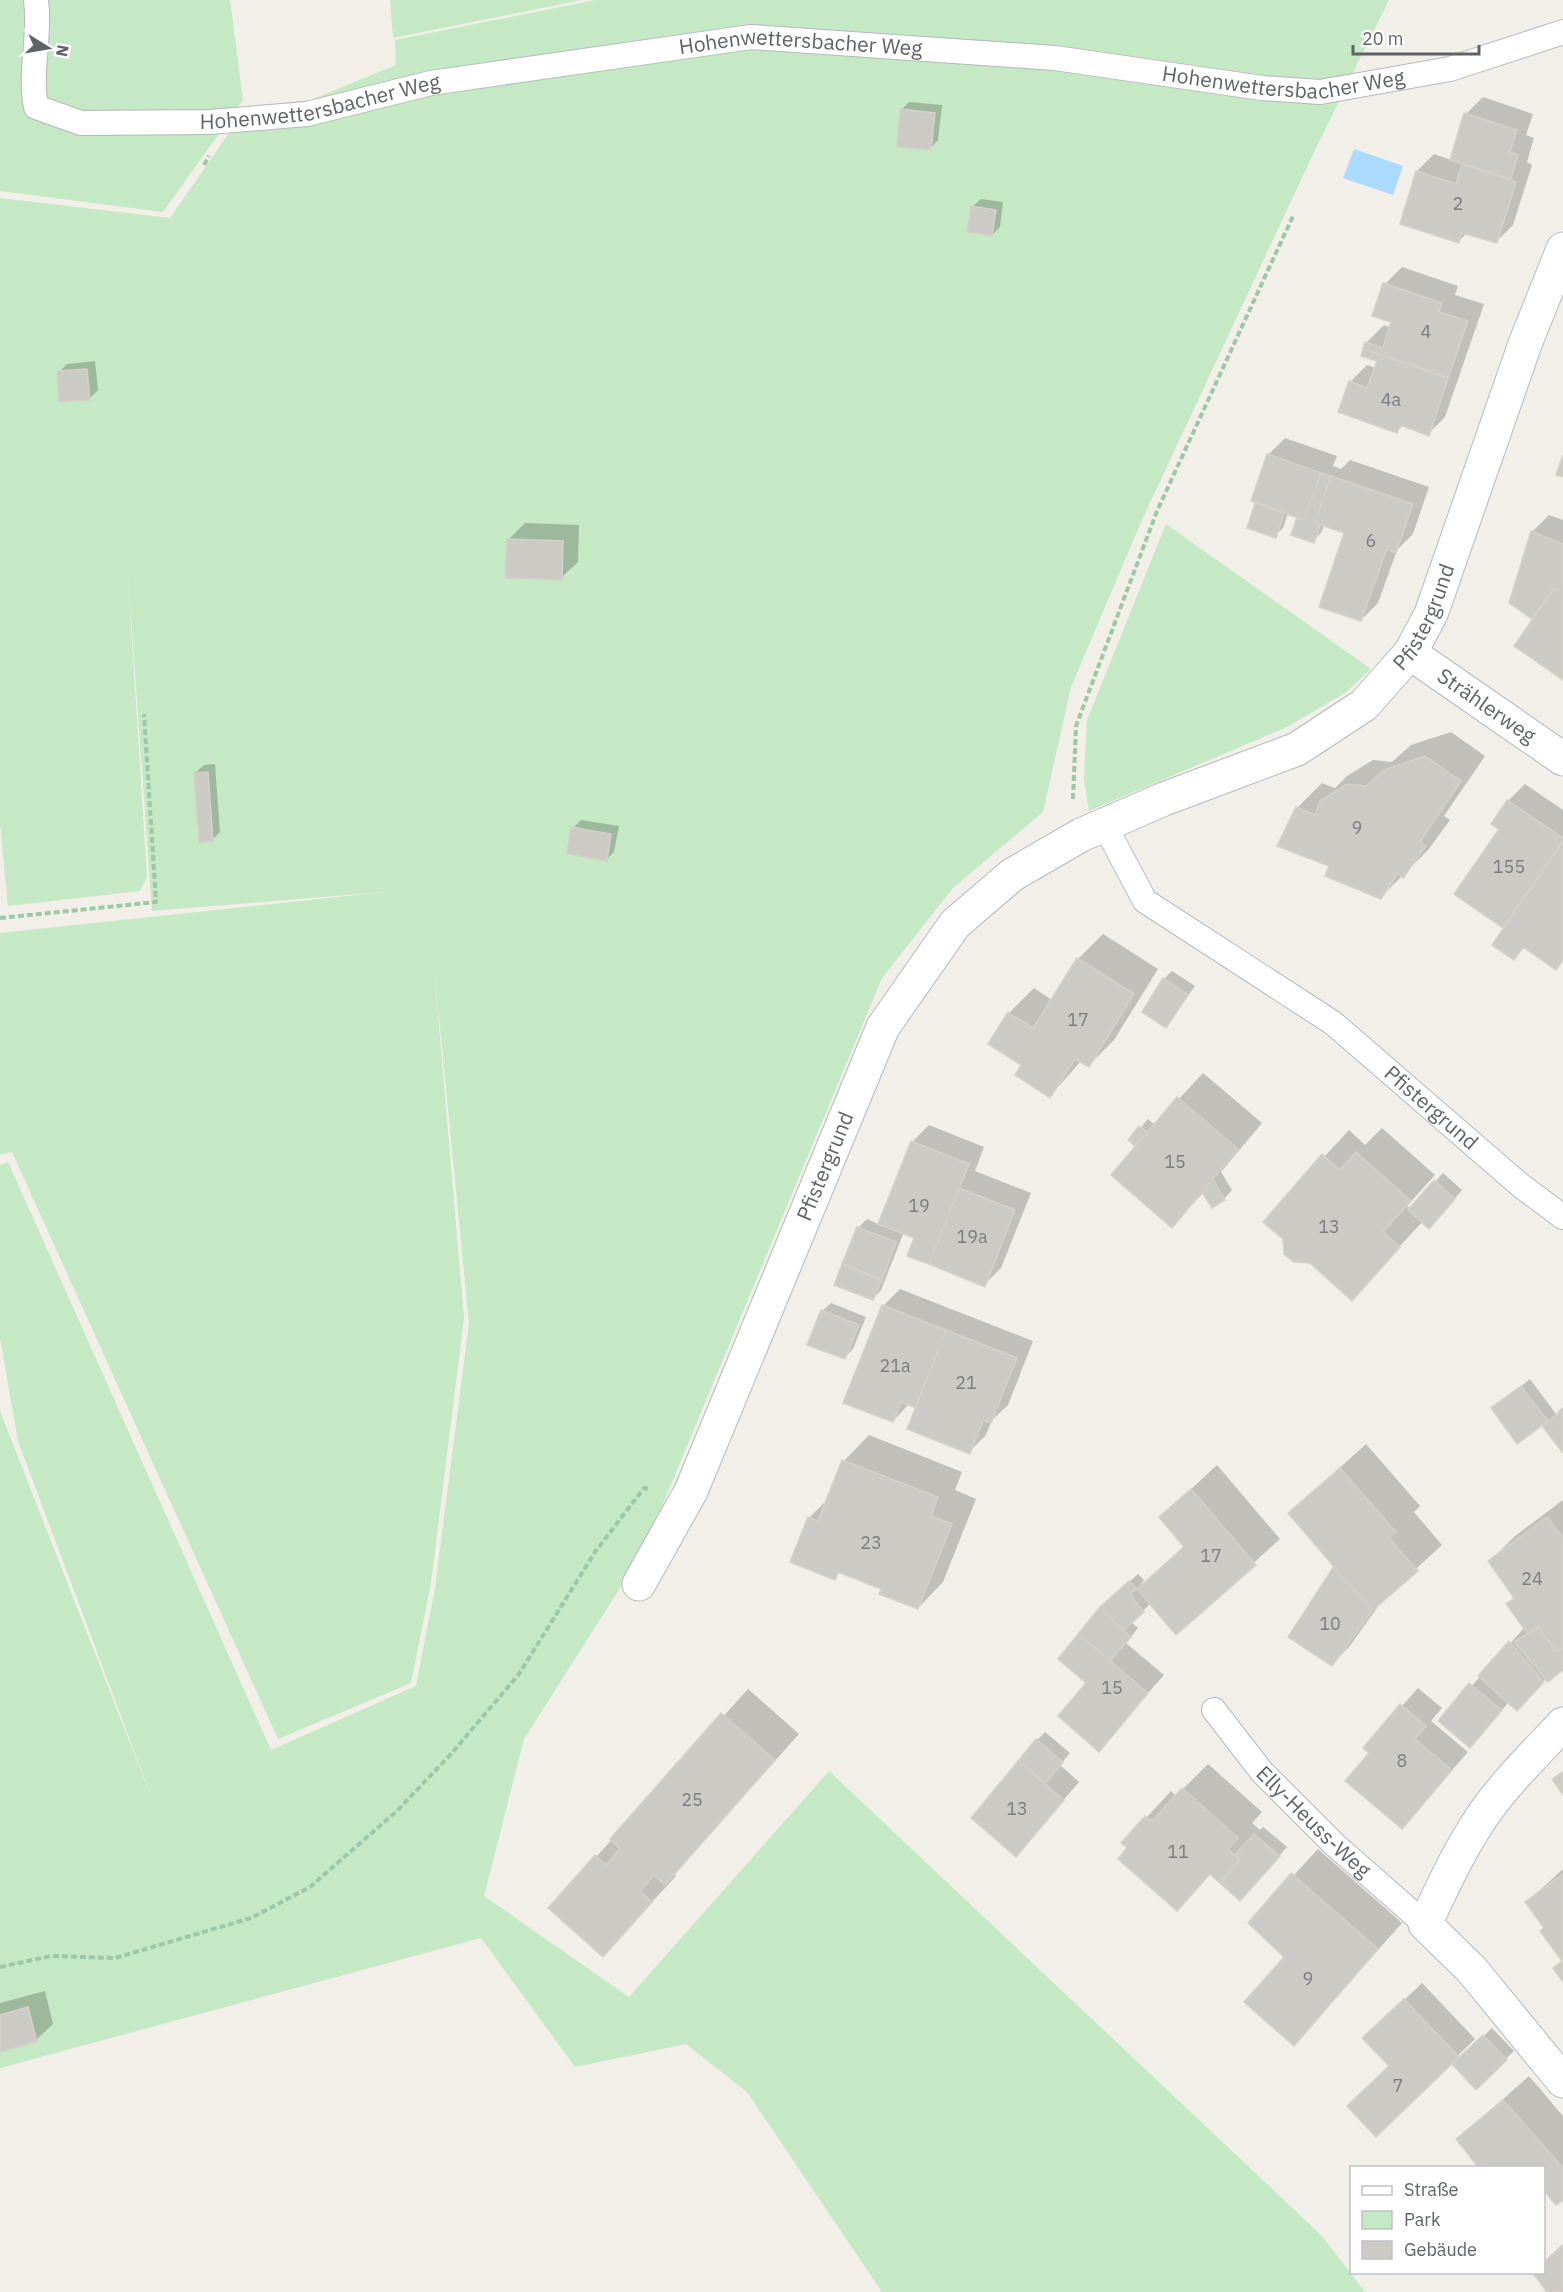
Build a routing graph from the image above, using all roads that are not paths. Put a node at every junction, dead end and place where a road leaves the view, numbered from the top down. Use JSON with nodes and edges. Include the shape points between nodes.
{"nodes":[{"id":1,"x":36,"y":0,"type":"edge"},
{"id":2,"x":1563,"y":32,"type":"edge"},
{"id":3,"x":1563,"y":249,"type":"edge"},
{"id":4,"x":1410,"y":653,"type":"junction"},
{"id":5,"x":1563,"y":759,"type":"edge"},
{"id":6,"x":1092,"y":829,"type":"junction"},
{"id":7,"x":1563,"y":1217,"type":"edge"},
{"id":8,"x":639,"y":1584,"type":"dead end"},
{"id":9,"x":1214,"y":1710,"type":"dead end"},
{"id":10,"x":1563,"y":1724,"type":"edge"},
{"id":11,"x":1425,"y":1924,"type":"junction"},
{"id":12,"x":1563,"y":2081,"type":"edge"}],
"edges":[{"from":1,"to":2,"type":"lane","name":"Hohenwettersbacher Weg","via":[[39,16],[32,86],[36,107],[81,123],[210,122],[307,114],[431,83],[751,37],[1055,58],[1262,88],[1320,92],[1450,69]]},
{"from":3,"to":4,"type":"street","name":"Pfistergrund","via":[[1525,344],[1439,594]]},
{"from":4,"to":5,"type":"street","name":"Strählerweg"},
{"from":4,"to":6,"type":"street","name":"Pfistergrund","via":[[1364,705],[1297,750]]},
{"from":6,"to":7,"type":"lane","name":"Pfistergrund","via":[[1145,901],[1333,1023],[1520,1185]]},
{"from":6,"to":8,"type":"street","name":"Pfistergrund","via":[[1012,875],[955,924],[882,1027],[692,1491]]},
{"from":9,"to":11,"type":"lane","name":"Elly-Heuss-Weg","via":[[1262,1772],[1335,1845]]},
{"from":10,"to":11,"type":"street","via":[[1482,1817]]},
{"from":11,"to":12,"type":"street","name":"Elly-Heuss-Weg","via":[[1472,1970]]}]}
